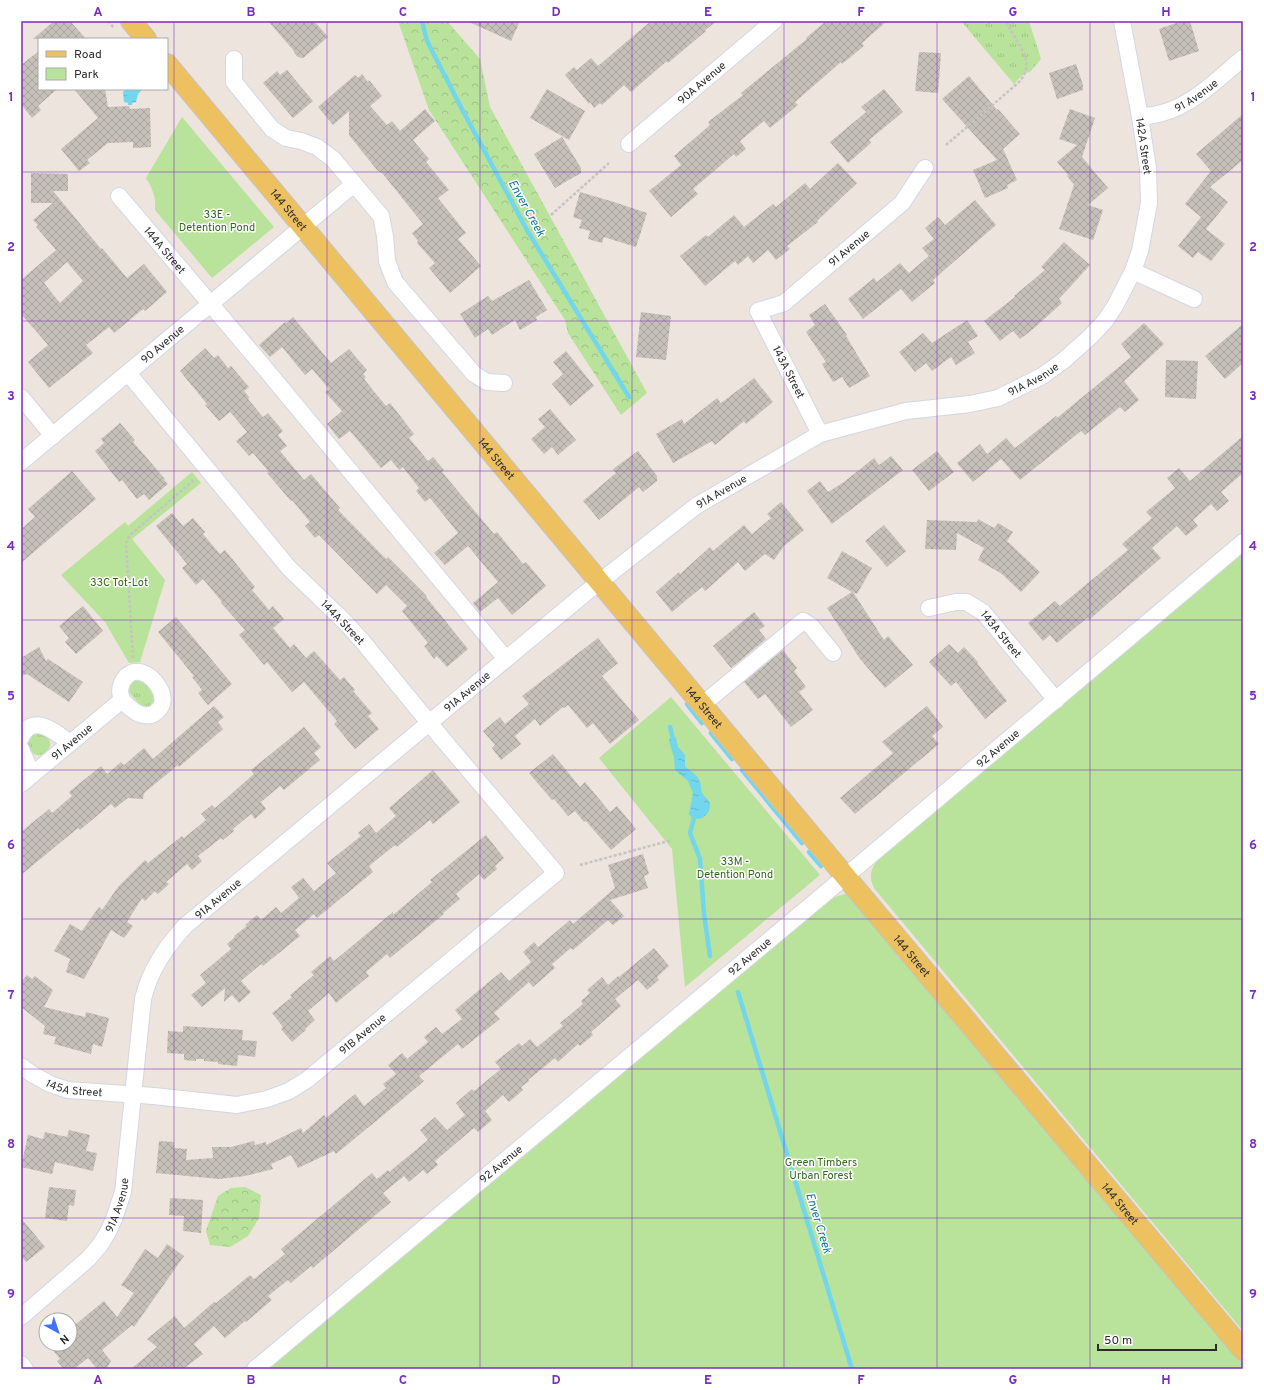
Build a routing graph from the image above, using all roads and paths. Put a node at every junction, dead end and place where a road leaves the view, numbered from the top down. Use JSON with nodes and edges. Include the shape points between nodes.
{"nodes":[{"id":1,"x":131,"y":21,"type":"edge"},
{"id":2,"x":774,"y":21,"type":"edge"},
{"id":3,"x":1006,"y":21,"type":"edge"},
{"id":4,"x":1122,"y":21,"type":"edge"},
{"id":5,"x":145,"y":38,"type":"edge"},
{"id":6,"x":1243,"y":58,"type":"edge"},
{"id":7,"x":234,"y":59,"type":"dead end"},
{"id":8,"x":168,"y":65,"type":"edge"},
{"id":9,"x":1140,"y":117,"type":"junction"},
{"id":10,"x":630,"y":144,"type":"dead end"},
{"id":11,"x":946,"y":145,"type":"dead end"},
{"id":12,"x":609,"y":163,"type":"dead end"},
{"id":13,"x":925,"y":168,"type":"dead end"},
{"id":14,"x":354,"y":184,"type":"junction"},
{"id":15,"x":119,"y":196,"type":"dead end"},
{"id":16,"x":551,"y":215,"type":"dead end"},
{"id":17,"x":303,"y":227,"type":"junction"},
{"id":18,"x":1134,"y":271,"type":"junction"},
{"id":19,"x":1194,"y":299,"type":"dead end"},
{"id":20,"x":210,"y":304,"type":"junction"},
{"id":21,"x":758,"y":311,"type":"joint"},
{"id":22,"x":128,"y":373,"type":"junction"},
{"id":23,"x":504,"y":383,"type":"dead end"},
{"id":24,"x":21,"y":398,"type":"edge"},
{"id":25,"x":820,"y":434,"type":"junction"},
{"id":26,"x":53,"y":436,"type":"junction"},
{"id":27,"x":21,"y":462,"type":"edge"},
{"id":28,"x":206,"y":469,"type":"junction"},
{"id":29,"x":1243,"y":542,"type":"edge"},
{"id":30,"x":599,"y":582,"type":"junction"},
{"id":31,"x":929,"y":608,"type":"dead end"},
{"id":32,"x":833,"y":653,"type":"dead end"},
{"id":33,"x":506,"y":659,"type":"junction"},
{"id":34,"x":134,"y":672,"type":"junction"},
{"id":35,"x":122,"y":700,"type":"junction"},
{"id":36,"x":1056,"y":700,"type":"junction"},
{"id":37,"x":702,"y":705,"type":"junction"},
{"id":38,"x":430,"y":723,"type":"junction"},
{"id":39,"x":21,"y":738,"type":"edge"},
{"id":40,"x":70,"y":743,"type":"junction"},
{"id":41,"x":21,"y":749,"type":"edge"},
{"id":42,"x":26,"y":779,"type":"edge"},
{"id":43,"x":672,"y":840,"type":"dead end"},
{"id":44,"x":580,"y":866,"type":"dead end"},
{"id":45,"x":556,"y":873,"type":"joint"},
{"id":46,"x":846,"y":876,"type":"junction"},
{"id":47,"x":21,"y":1066,"type":"edge"},
{"id":48,"x":133,"y":1095,"type":"junction"},
{"id":49,"x":21,"y":1317,"type":"edge"},
{"id":50,"x":1243,"y":1350,"type":"edge"},
{"id":51,"x":21,"y":1364,"type":"edge"},
{"id":52,"x":25,"y":1369,"type":"edge"},
{"id":53,"x":255,"y":1369,"type":"edge"}],
"edges":[{"from":1,"to":5,"type":"main road"},
{"from":2,"to":10,"type":"street","name":"90A Avenue"},
{"from":3,"to":11,"type":"path","via":[[1025,55],[1025,75]]},
{"from":4,"to":9,"type":"street","name":"142A Street"},
{"from":6,"to":9,"type":"street","name":"91 Avenue","via":[[1184,104],[1162,113]]},
{"from":7,"to":14,"type":"street","via":[[234,82],[272,129],[286,138],[317,147],[333,159]]},
{"from":8,"to":17,"type":"main road","name":"144 Street"},
{"from":9,"to":18,"type":"street","name":"142A Street","via":[[1148,168],[1149,203]]},
{"from":12,"to":16,"type":"path"},
{"from":13,"to":21,"type":"street","name":"91 Avenue","via":[[902,203],[784,303]]},
{"from":14,"to":17,"type":"street","name":"90 Avenue"},
{"from":14,"to":23,"type":"street","via":[[381,216],[387,261],[396,282],[474,374],[488,382]]},
{"from":15,"to":20,"type":"street","name":"144A Street"},
{"from":17,"to":20,"type":"street","name":"90 Avenue"},
{"from":17,"to":30,"type":"main road","name":"144 Street"},
{"from":18,"to":19,"type":"street"},
{"from":18,"to":25,"type":"street","name":"91A Avenue","via":[[1115,306],[1096,331],[1063,361],[1020,388],[983,402],[906,412]]},
{"from":20,"to":22,"type":"street","name":"90 Avenue"},
{"from":20,"to":33,"type":"street","name":"144A Street"},
{"from":21,"to":25,"type":"street","name":"143A Street"},
{"from":22,"to":26,"type":"street","name":"90 Avenue"},
{"from":22,"to":28,"type":"street","name":"144A Street"},
{"from":24,"to":26,"type":"street"},
{"from":25,"to":30,"type":"street","name":"91A Avenue","via":[[696,506]]},
{"from":26,"to":27,"type":"street","name":"90 Avenue"},
{"from":28,"to":34,"type":"path","via":[[130,535],[126,542]]},
{"from":28,"to":38,"type":"street","name":"144A Street","via":[[289,568],[346,622]]},
{"from":29,"to":36,"type":"street","name":"92 Avenue"},
{"from":30,"to":33,"type":"street","name":"91A Avenue"},
{"from":30,"to":37,"type":"main road","name":"144 Street"},
{"from":31,"to":36,"type":"street","name":"143A Street","via":[[966,602],[984,612]]},
{"from":32,"to":37,"type":"street","via":[[811,626],[804,622]]},
{"from":33,"to":38,"type":"street","name":"91A Avenue"},
{"from":34,"to":35,"type":"street","via":[[126,677],[121,685]]},
{"from":34,"to":35,"type":"street","via":[[142,672],[150,677],[159,688],[162,694],[160,707],[148,716],[140,715]]},
{"from":35,"to":40,"type":"street","name":"91 Avenue"},
{"from":36,"to":46,"type":"street","name":"92 Avenue"},
{"from":37,"to":46,"type":"main road","name":"144 Street"},
{"from":38,"to":45,"type":"street","name":"144A Street"},
{"from":38,"to":48,"type":"street","name":"91A Avenue","via":[[194,918],[170,943],[156,963],[143,999]]},
{"from":39,"to":40,"type":"street","via":[[28,728],[44,726]]},
{"from":40,"to":42,"type":"street","name":"91 Avenue"},
{"from":41,"to":42,"type":"street"},
{"from":43,"to":44,"type":"path"},
{"from":45,"to":48,"type":"street","name":"91B Avenue","via":[[308,1079],[289,1091],[268,1099],[237,1105]]},
{"from":46,"to":50,"type":"main road","name":"144 Street"},
{"from":46,"to":53,"type":"street","name":"92 Avenue"},
{"from":47,"to":48,"type":"street","name":"145A Street","via":[[50,1084],[68,1090]]},
{"from":48,"to":49,"type":"street","name":"91A Avenue","via":[[123,1192],[108,1232],[88,1259]]},
{"from":51,"to":52,"type":"street"}]}
